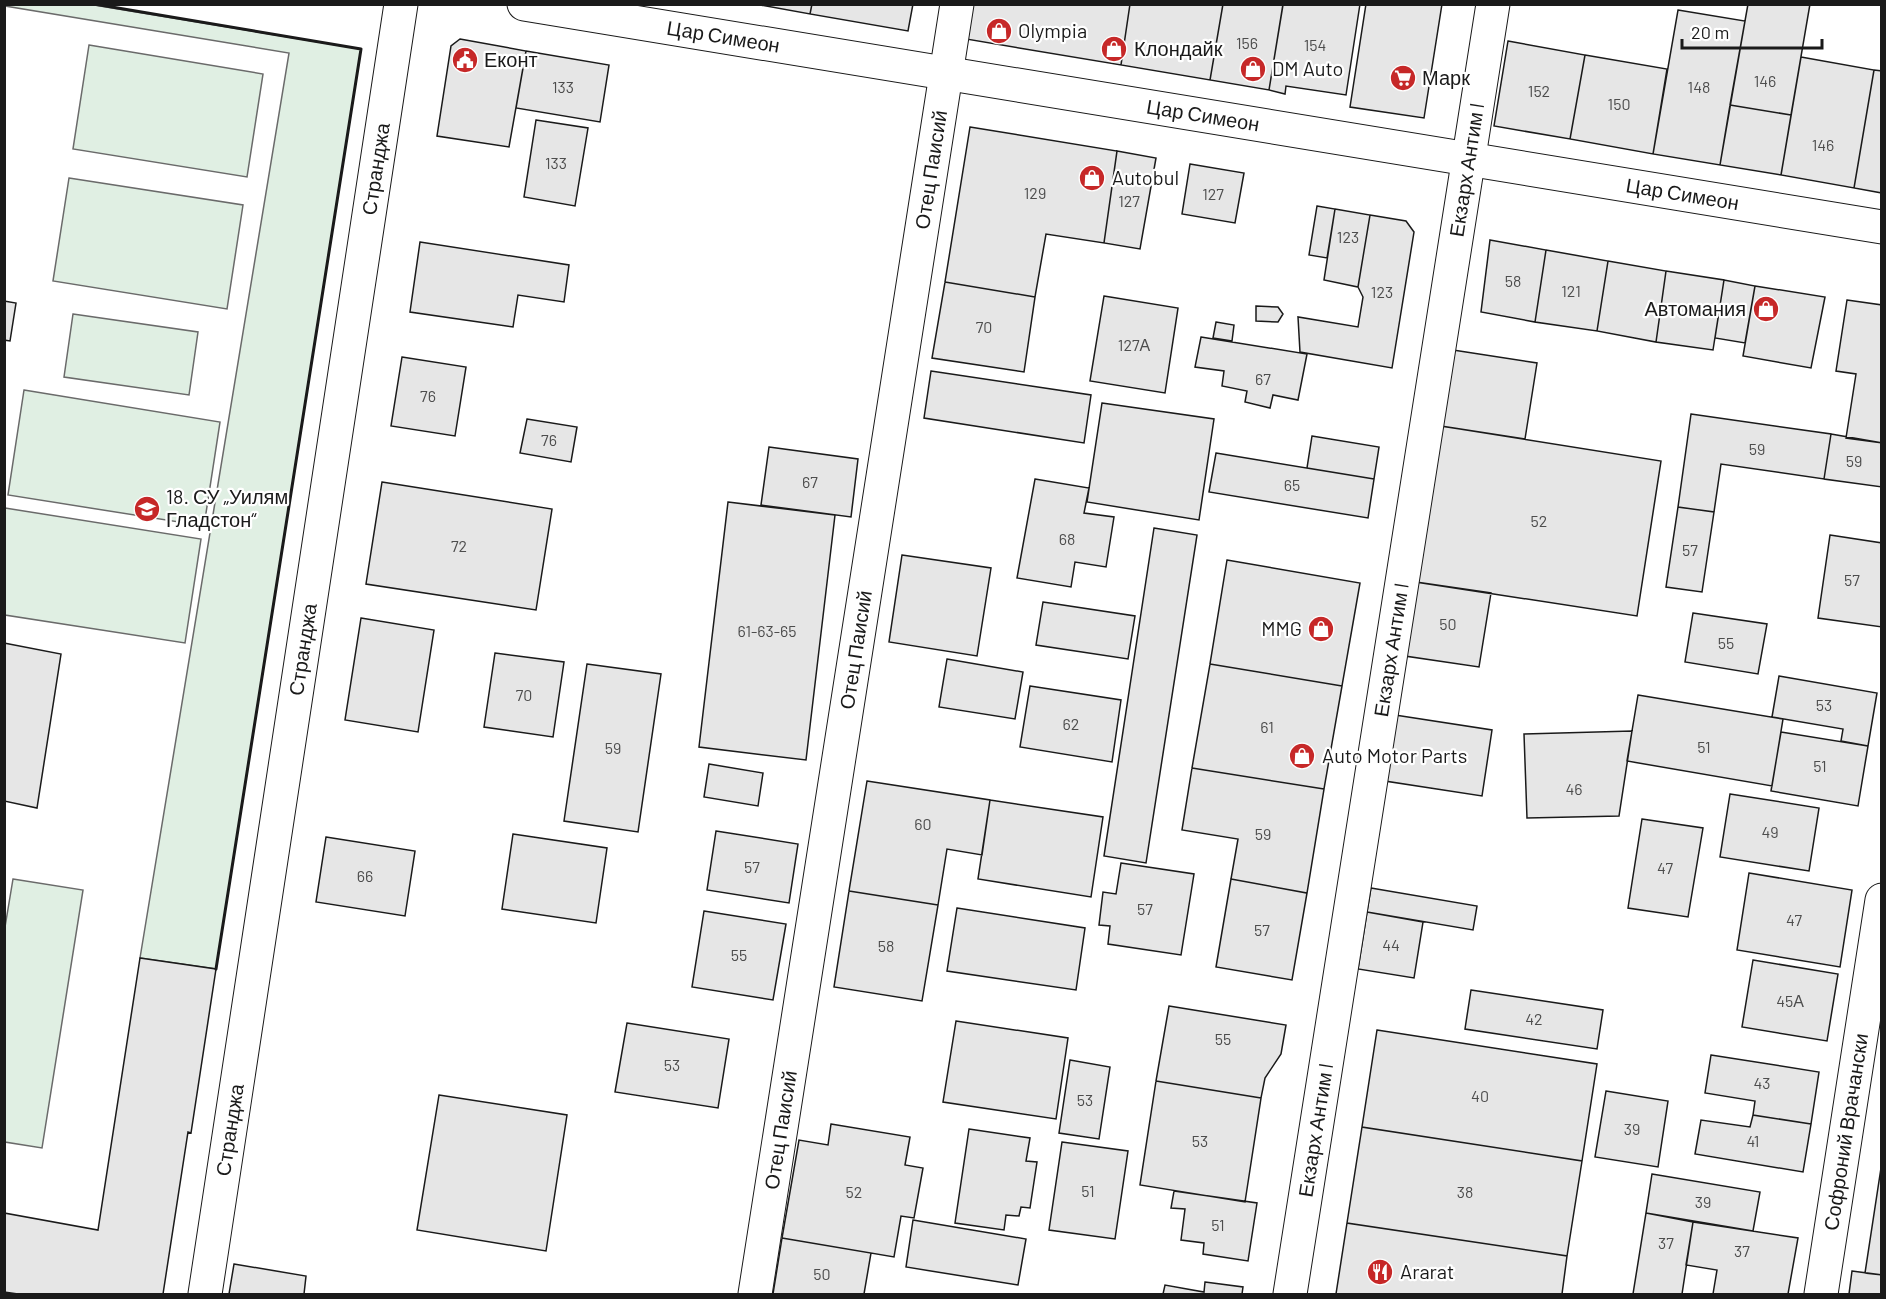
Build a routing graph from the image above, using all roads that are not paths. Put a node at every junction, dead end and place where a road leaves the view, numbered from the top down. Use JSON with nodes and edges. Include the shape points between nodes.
{"nodes":[{"id":1,"x":401,"y":4,"type":"edge"},
{"id":2,"x":524,"y":4,"type":"edge"},
{"id":3,"x":957,"y":4,"type":"edge"},
{"id":4,"x":1493,"y":4,"type":"edge"},
{"id":5,"x":946,"y":72,"type":"junction"},
{"id":6,"x":1468,"y":159,"type":"junction"},
{"id":7,"x":1881,"y":227,"type":"edge"},
{"id":8,"x":1881,"y":900,"type":"edge"},
{"id":9,"x":205,"y":1294,"type":"edge"},
{"id":10,"x":755,"y":1294,"type":"edge"},
{"id":11,"x":1290,"y":1294,"type":"edge"},
{"id":12,"x":1821,"y":1294,"type":"edge"}],
"edges":[{"from":1,"to":9,"type":"street","name":"Странджа"},
{"from":2,"to":5,"type":"street","name":"Цар Симеон"},
{"from":3,"to":5,"type":"street","name":"Отец Паисий"},
{"from":4,"to":6,"type":"street","name":"Екзарх Антим I"},
{"from":5,"to":6,"type":"street","name":"Цар Симеон"},
{"from":5,"to":10,"type":"street","name":"Отец Паисий"},
{"from":6,"to":7,"type":"street","name":"Цар Симеон"},
{"from":6,"to":11,"type":"street","name":"Екзарх Антим I"},
{"from":8,"to":12,"type":"street","name":"Софроний Врачански"}]}
